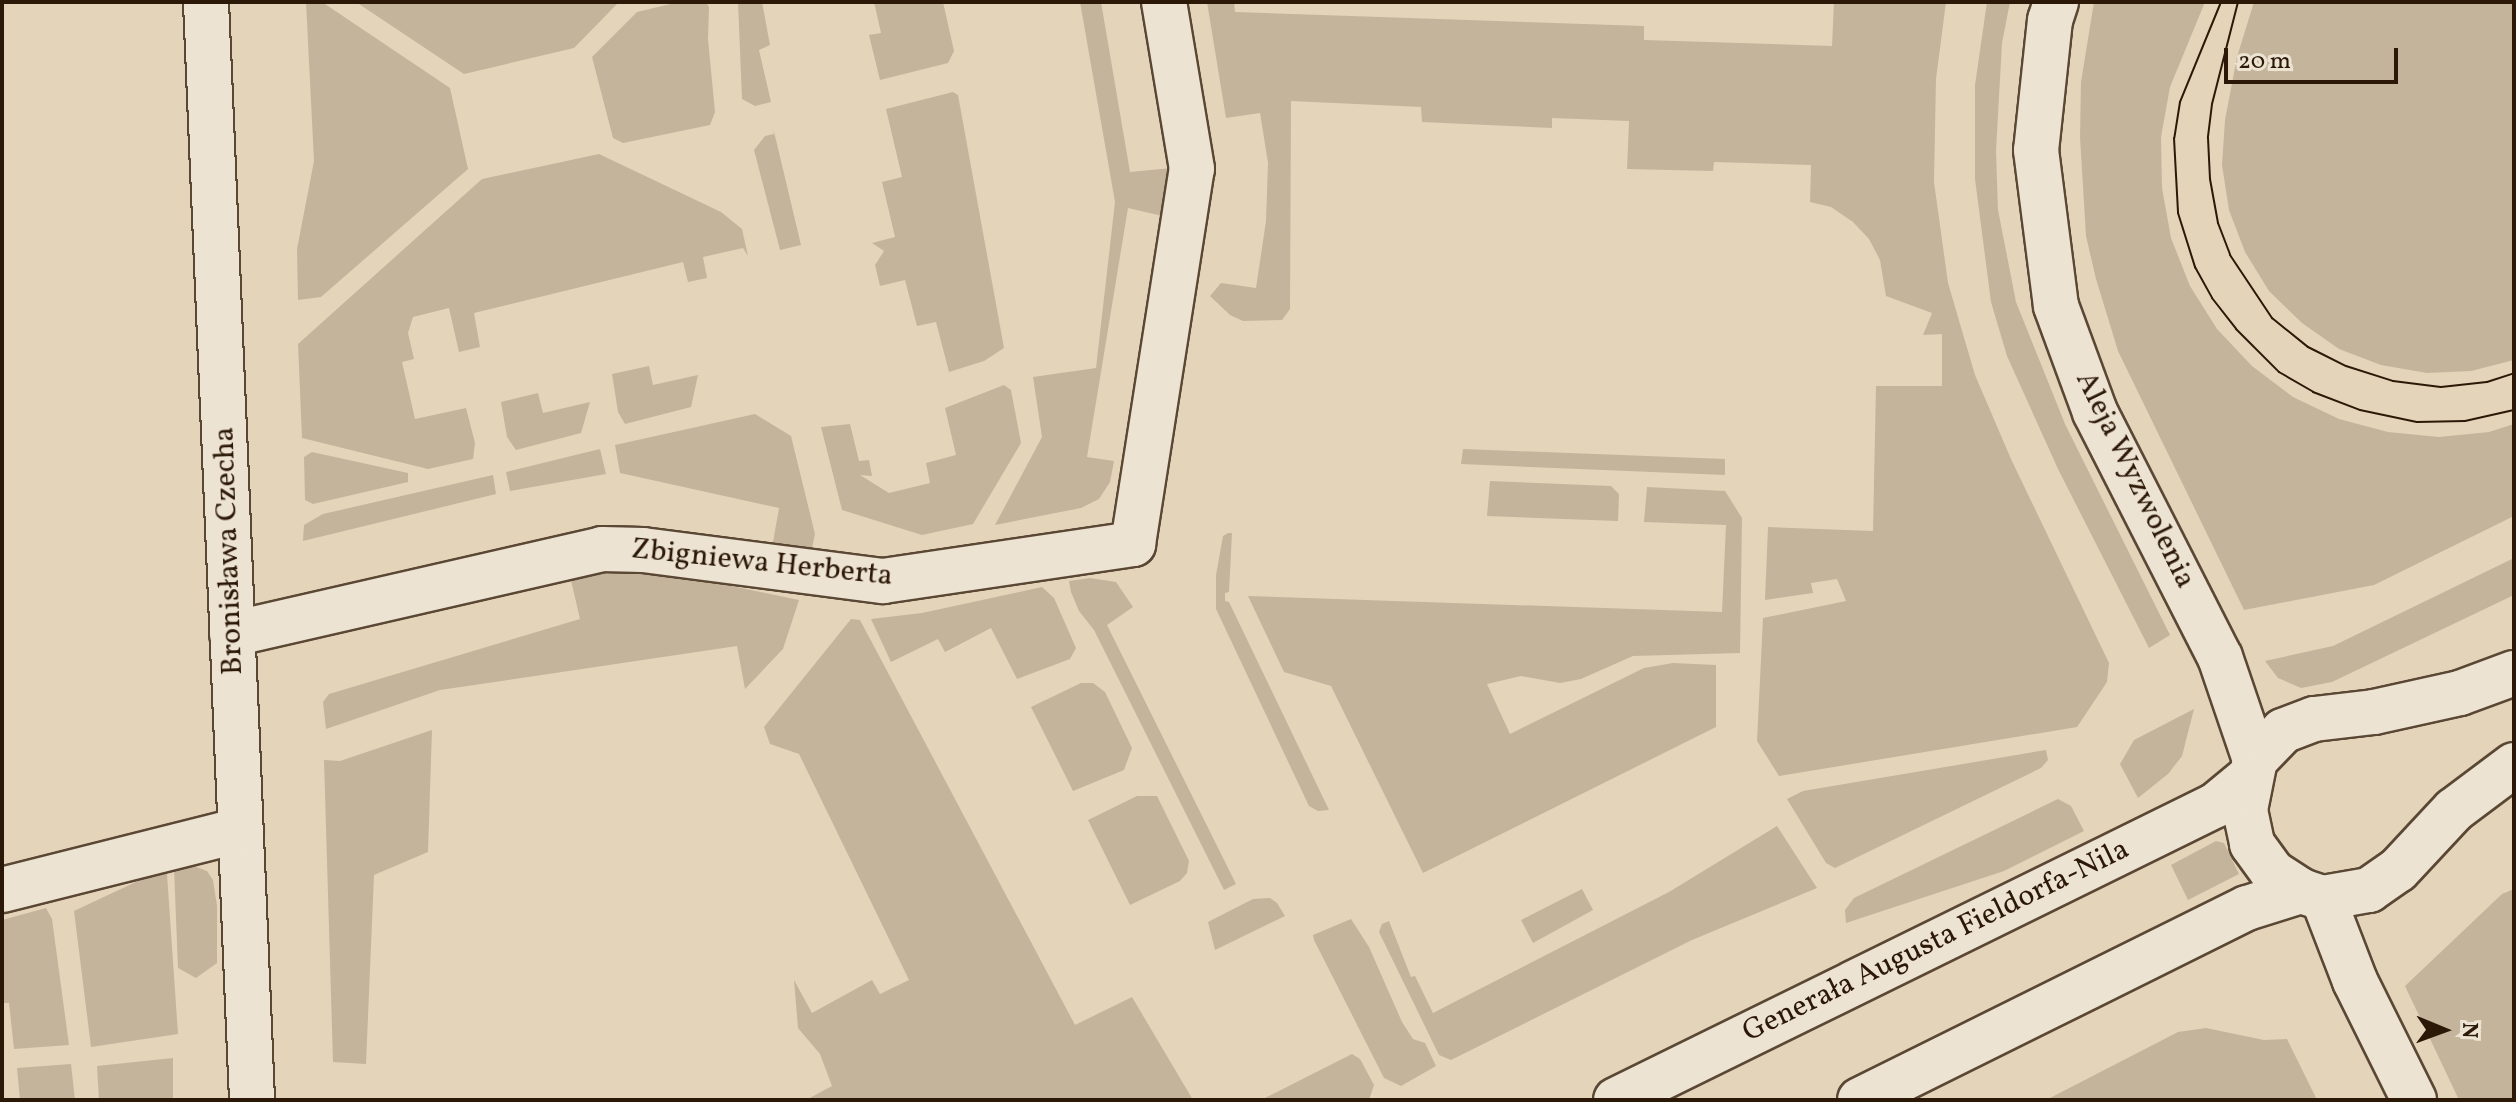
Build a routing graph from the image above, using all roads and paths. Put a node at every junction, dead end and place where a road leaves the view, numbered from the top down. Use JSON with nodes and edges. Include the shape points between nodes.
{"nodes":[{"id":1,"x":206,"y":2,"type":"edge"},
{"id":2,"x":1164,"y":2,"type":"edge"},
{"id":3,"x":2056,"y":2,"type":"edge"},
{"id":4,"x":232,"y":634,"type":"junction"},
{"id":5,"x":2514,"y":673,"type":"edge"},
{"id":6,"x":2514,"y":765,"type":"edge"},
{"id":7,"x":2253,"y":768,"type":"junction"},
{"id":8,"x":241,"y":830,"type":"junction"},
{"id":9,"x":2,"y":890,"type":"edge"},
{"id":10,"x":2312,"y":895,"type":"junction"},
{"id":11,"x":252,"y":1100,"type":"edge"},
{"id":12,"x":1616,"y":1100,"type":"edge"},
{"id":13,"x":1860,"y":1100,"type":"edge"},
{"id":14,"x":2414,"y":1100,"type":"edge"}],
"edges":[{"from":1,"to":4,"type":"street","name":"Bronisława Czecha"},
{"from":2,"to":4,"type":"street","name":"Zbigniewa Herberta","via":[[1192,169],[1133,544],[883,581],[602,549]]},
{"from":3,"to":7,"type":"street","name":"Aleja Wyzwolenia","via":[[2036,150],[2056,306],[2095,412],[2220,657]]},
{"from":4,"to":8,"type":"street","name":"Bronisława Czecha"},
{"from":5,"to":7,"type":"street","name":"Generała Augusta Fieldorfa-Nila","via":[[2460,693],[2314,719],[2283,731]]},
{"from":6,"to":10,"type":"street","via":[[2454,810],[2369,890]]},
{"from":7,"to":10,"type":"street","via":[[2245,810],[2252,844],[2272,872]]},
{"from":7,"to":12,"type":"street","name":"Generała Augusta Fieldorfa-Nila","via":[[2216,805]]},
{"from":8,"to":9,"type":"street"},
{"from":8,"to":11,"type":"street","name":"Bronisława Czecha"},
{"from":10,"to":13,"type":"street","via":[[2247,908]]},
{"from":10,"to":14,"type":"street"}]}
